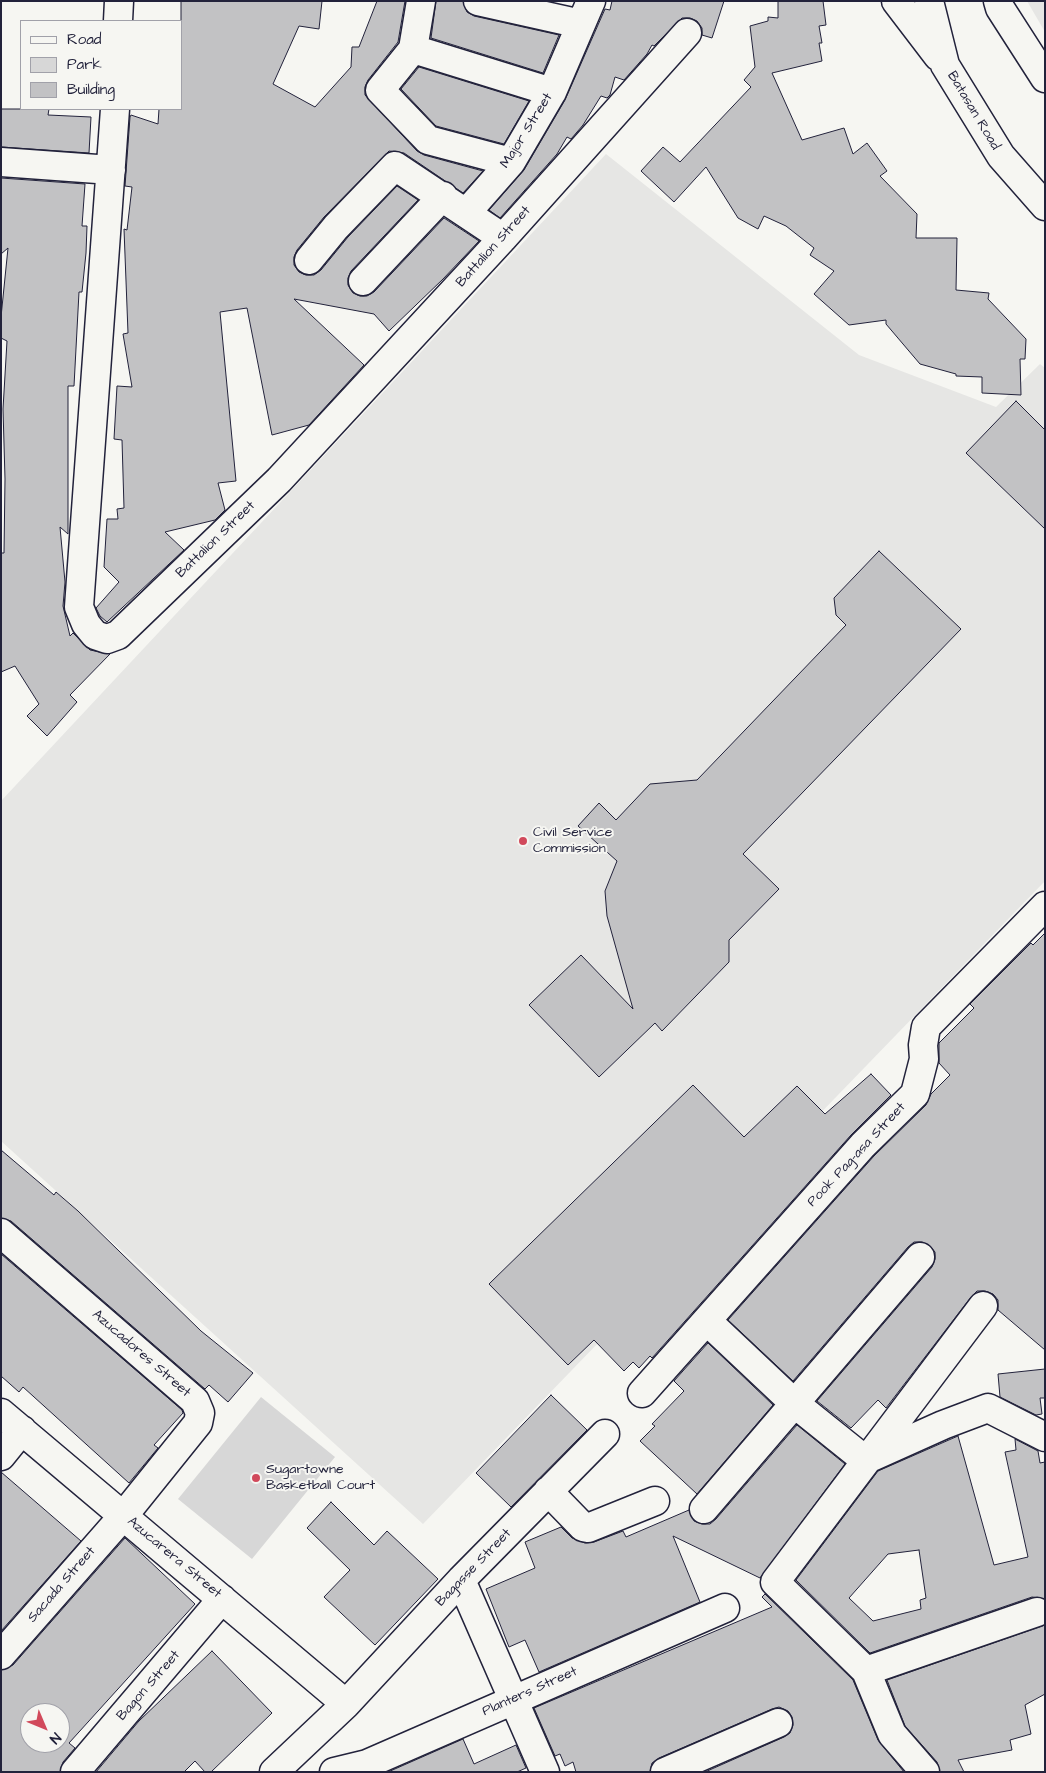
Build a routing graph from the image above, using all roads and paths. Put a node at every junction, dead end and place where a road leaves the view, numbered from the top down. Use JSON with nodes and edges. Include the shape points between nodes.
{"nodes":[{"id":1,"x":119,"y":1,"type":"edge"},
{"id":2,"x":421,"y":1,"type":"edge"},
{"id":3,"x":478,"y":1,"type":"edge"},
{"id":4,"x":896,"y":1,"type":"edge"},
{"id":5,"x":929,"y":1,"type":"edge"},
{"id":6,"x":998,"y":1,"type":"edge"},
{"id":7,"x":586,"y":12,"type":"edge"},
{"id":8,"x":118,"y":20,"type":"edge"},
{"id":9,"x":687,"y":33,"type":"dead end"},
{"id":10,"x":413,"y":49,"type":"junction"},
{"id":11,"x":945,"y":65,"type":"junction"},
{"id":12,"x":1045,"y":78,"type":"edge"},
{"id":13,"x":552,"y":92,"type":"junction"},
{"id":14,"x":115,"y":110,"type":"edge"},
{"id":15,"x":1,"y":162,"type":"edge"},
{"id":16,"x":511,"y":162,"type":"junction"},
{"id":17,"x":111,"y":170,"type":"junction"},
{"id":18,"x":443,"y":196,"type":"junction"},
{"id":19,"x":1045,"y":206,"type":"edge"},
{"id":20,"x":466,"y":212,"type":"junction"},
{"id":21,"x":503,"y":238,"type":"junction"},
{"id":22,"x":309,"y":260,"type":"dead end"},
{"id":23,"x":362,"y":281,"type":"dead end"},
{"id":24,"x":1045,"y":906,"type":"edge"},
{"id":25,"x":1,"y":1233,"type":"edge"},
{"id":26,"x":920,"y":1257,"type":"dead end"},
{"id":27,"x":983,"y":1306,"type":"dead end"},
{"id":28,"x":706,"y":1321,"type":"junction"},
{"id":29,"x":642,"y":1393,"type":"dead end"},
{"id":30,"x":794,"y":1403,"type":"junction"},
{"id":31,"x":1,"y":1412,"type":"edge"},
{"id":32,"x":22,"y":1430,"type":"junction"},
{"id":33,"x":605,"y":1434,"type":"dead end"},
{"id":34,"x":1045,"y":1437,"type":"edge"},
{"id":35,"x":1,"y":1456,"type":"edge"},
{"id":36,"x":865,"y":1460,"type":"junction"},
{"id":37,"x":548,"y":1491,"type":"junction"},
{"id":38,"x":655,"y":1502,"type":"dead end"},
{"id":39,"x":704,"y":1509,"type":"dead end"},
{"id":40,"x":124,"y":1515,"type":"junction"},
{"id":41,"x":461,"y":1580,"type":"junction"},
{"id":42,"x":222,"y":1599,"type":"junction"},
{"id":43,"x":725,"y":1608,"type":"dead end"},
{"id":44,"x":1038,"y":1612,"type":"dead end"},
{"id":45,"x":1,"y":1655,"type":"edge"},
{"id":46,"x":866,"y":1671,"type":"junction"},
{"id":47,"x":512,"y":1699,"type":"junction"},
{"id":48,"x":346,"y":1704,"type":"junction"},
{"id":49,"x":778,"y":1723,"type":"dead end"},
{"id":50,"x":75,"y":1772,"type":"edge"},
{"id":51,"x":274,"y":1772,"type":"edge"},
{"id":52,"x":334,"y":1772,"type":"edge"},
{"id":53,"x":545,"y":1772,"type":"edge"},
{"id":54,"x":665,"y":1772,"type":"edge"},
{"id":55,"x":924,"y":1772,"type":"edge"}],
"edges":[{"from":1,"to":8,"type":"street"},
{"from":2,"to":10,"type":"street"},
{"from":3,"to":7,"type":"street"},
{"from":4,"to":11,"type":"street"},
{"from":5,"to":11,"type":"street","name":"Batasan Road"},
{"from":6,"to":12,"type":"street"},
{"from":7,"to":13,"type":"street","name":"Major Street"},
{"from":9,"to":21,"type":"street","name":"Battalion Street"},
{"from":10,"to":13,"type":"street"},
{"from":10,"to":16,"type":"street","via":[[380,90],[428,140]]},
{"from":11,"to":19,"type":"street","name":"Batasan Road","via":[[1001,156]]},
{"from":13,"to":16,"type":"street","name":"Major Street"},
{"from":14,"to":17,"type":"street","name":"Battalion Street"},
{"from":15,"to":17,"type":"street"},
{"from":16,"to":20,"type":"street","name":"Major Street"},
{"from":17,"to":21,"type":"street","name":"Battalion Street","via":[[79,607],[95,635],[107,639],[118,635],[279,480]]},
{"from":18,"to":20,"type":"street"},
{"from":18,"to":22,"type":"street","via":[[395,166]]},
{"from":18,"to":23,"type":"street"},
{"from":20,"to":21,"type":"street"},
{"from":24,"to":28,"type":"street","name":"Pook Pag-asa Street","via":[[926,1027],[922,1045],[924,1059],[915,1094],[863,1145]]},
{"from":25,"to":40,"type":"street","name":"Azucadores Street","via":[[195,1400],[200,1413],[198,1423]]},
{"from":26,"to":30,"type":"street"},
{"from":27,"to":36,"type":"street"},
{"from":28,"to":29,"type":"street","name":"Pook Pag-asa Street"},
{"from":28,"to":30,"type":"street"},
{"from":30,"to":36,"type":"street"},
{"from":30,"to":39,"type":"street"},
{"from":31,"to":32,"type":"street","name":"Azucarera Street"},
{"from":32,"to":35,"type":"street"},
{"from":32,"to":40,"type":"street","name":"Azucarera Street"},
{"from":33,"to":37,"type":"street","name":"Bagasse Street"},
{"from":34,"to":36,"type":"street","via":[[988,1408]]},
{"from":36,"to":46,"type":"street","via":[[775,1582]]},
{"from":37,"to":38,"type":"street","via":[[583,1527],[588,1528]]},
{"from":37,"to":41,"type":"street","name":"Bagasse Street"},
{"from":40,"to":42,"type":"street","name":"Azucarera Street"},
{"from":40,"to":45,"type":"street","name":"Sacada Street"},
{"from":41,"to":47,"type":"street"},
{"from":41,"to":48,"type":"street","name":"Bagasse Street"},
{"from":42,"to":48,"type":"street","name":"Azucarera Street"},
{"from":42,"to":50,"type":"street","name":"Bagon Street"},
{"from":43,"to":47,"type":"street","name":"Planters Street"},
{"from":44,"to":46,"type":"street"},
{"from":46,"to":55,"type":"street","via":[[892,1734]]},
{"from":47,"to":52,"type":"street","name":"Planters Street","via":[[367,1764]]},
{"from":47,"to":53,"type":"street"},
{"from":48,"to":51,"type":"street"},
{"from":49,"to":54,"type":"street"}]}
